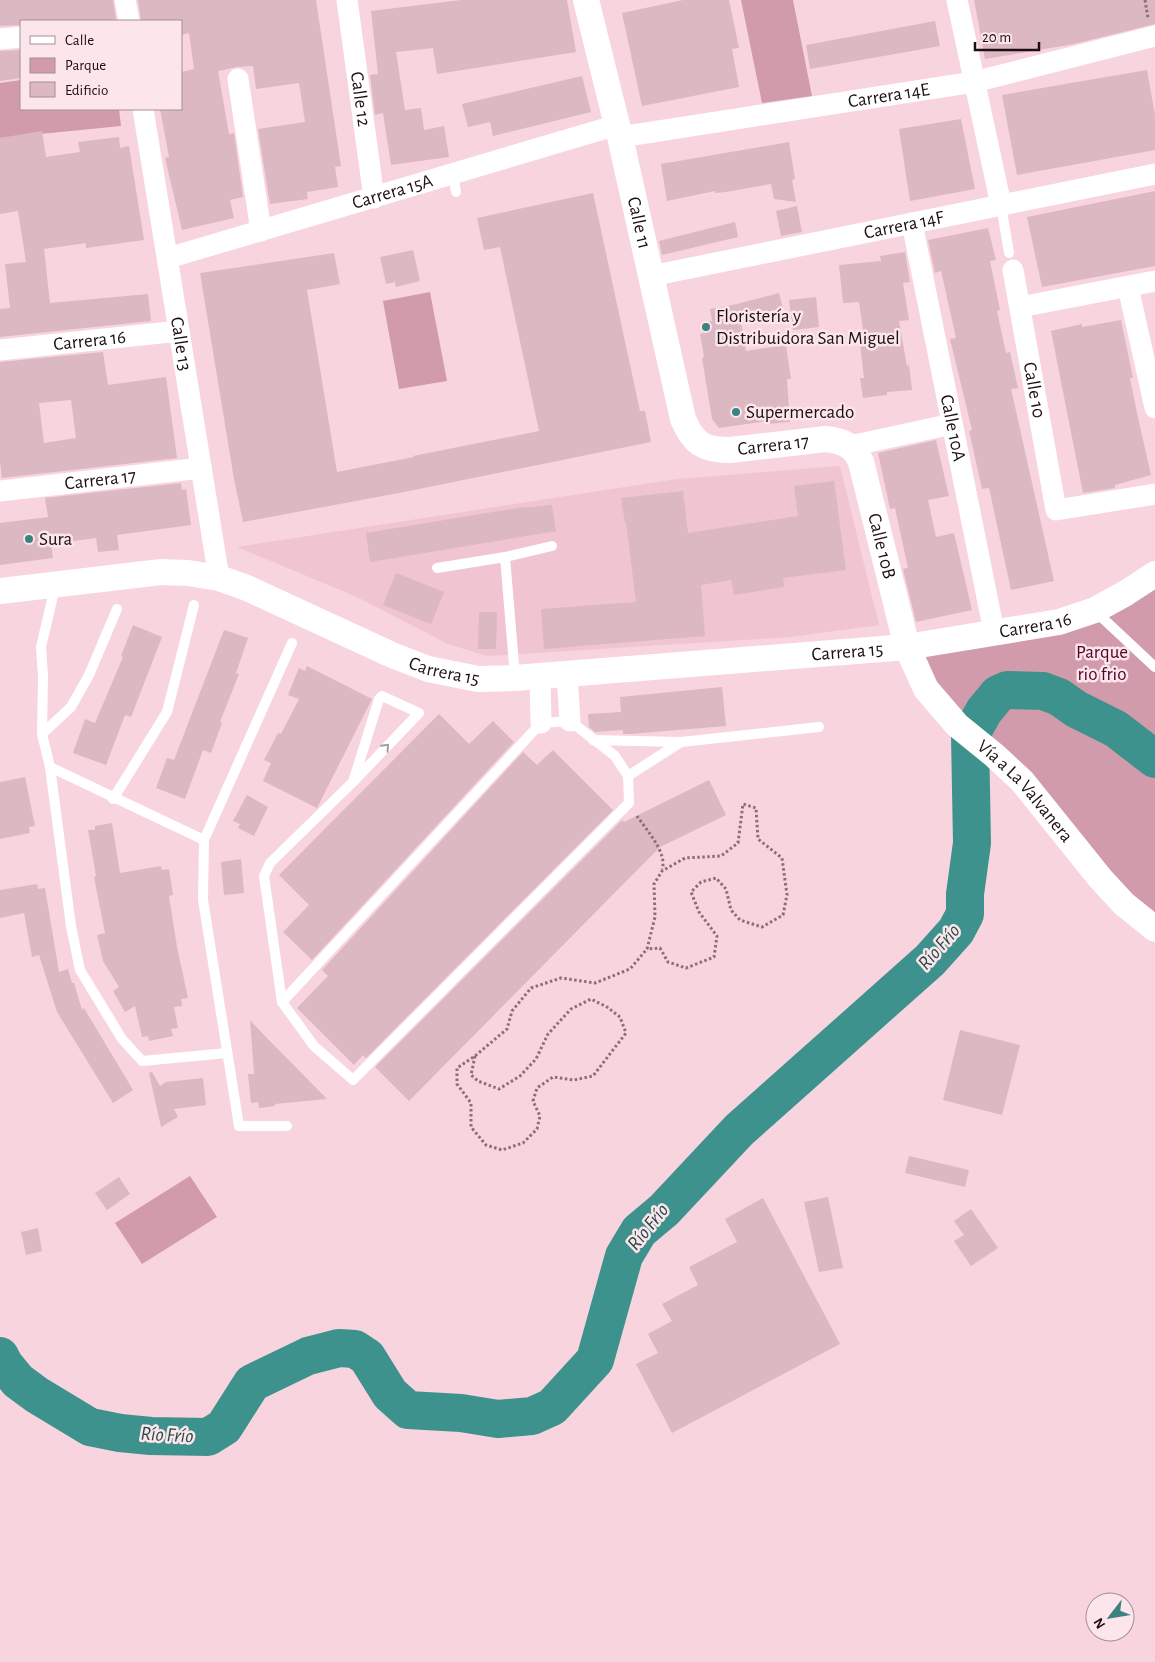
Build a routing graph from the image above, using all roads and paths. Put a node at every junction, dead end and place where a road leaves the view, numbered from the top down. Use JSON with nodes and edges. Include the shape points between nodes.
{"nodes":[{"id":1,"x":125,"y":0,"type":"edge"},
{"id":2,"x":347,"y":0,"type":"edge"},
{"id":3,"x":957,"y":0,"type":"edge"},
{"id":4,"x":590,"y":1,"type":"edge"},
{"id":5,"x":129,"y":20,"type":"edge"},
{"id":6,"x":1155,"y":36,"type":"edge"},
{"id":7,"x":20,"y":38,"type":"edge"},
{"id":8,"x":0,"y":39,"type":"edge"},
{"id":9,"x":238,"y":80,"type":"dead end"},
{"id":10,"x":974,"y":82,"type":"junction"},
{"id":11,"x":143,"y":110,"type":"edge"},
{"id":12,"x":619,"y":131,"type":"junction"},
{"id":13,"x":1155,"y":174,"type":"edge"},
{"id":14,"x":374,"y":198,"type":"junction"},
{"id":15,"x":1001,"y":205,"type":"junction"},
{"id":16,"x":912,"y":223,"type":"junction"},
{"id":17,"x":260,"y":230,"type":"junction"},
{"id":18,"x":168,"y":258,"type":"junction"},
{"id":19,"x":1011,"y":262,"type":"joint"},
{"id":20,"x":651,"y":276,"type":"junction"},
{"id":21,"x":1155,"y":280,"type":"edge"},
{"id":22,"x":1128,"y":287,"type":"junction"},
{"id":23,"x":1020,"y":307,"type":"junction"},
{"id":24,"x":179,"y":331,"type":"junction"},
{"id":25,"x":0,"y":350,"type":"edge"},
{"id":26,"x":1155,"y":408,"type":"edge"},
{"id":27,"x":952,"y":424,"type":"junction"},
{"id":28,"x":696,"y":442,"type":"joint"},
{"id":29,"x":850,"y":446,"type":"junction"},
{"id":30,"x":201,"y":468,"type":"junction"},
{"id":31,"x":0,"y":491,"type":"edge"},
{"id":32,"x":1155,"y":494,"type":"edge"},
{"id":33,"x":552,"y":546,"type":"dead end"},
{"id":34,"x":505,"y":557,"type":"junction"},
{"id":35,"x":438,"y":568,"type":"dead end"},
{"id":36,"x":1155,"y":574,"type":"edge"},
{"id":37,"x":219,"y":578,"type":"junction"},
{"id":38,"x":55,"y":584,"type":"junction"},
{"id":39,"x":0,"y":591,"type":"edge"},
{"id":40,"x":194,"y":604,"type":"dead end"},
{"id":41,"x":117,"y":608,"type":"dead end"},
{"id":42,"x":1095,"y":610,"type":"junction"},
{"id":43,"x":994,"y":632,"type":"junction"},
{"id":44,"x":292,"y":643,"type":"dead end"},
{"id":45,"x":907,"y":648,"type":"junction"},
{"id":46,"x":1155,"y":667,"type":"edge"},
{"id":47,"x":567,"y":675,"type":"junction"},
{"id":48,"x":540,"y":676,"type":"junction"},
{"id":49,"x":515,"y":678,"type":"junction"},
{"id":50,"x":570,"y":721,"type":"junction"},
{"id":51,"x":541,"y":723,"type":"junction"},
{"id":52,"x":819,"y":726,"type":"dead end"},
{"id":53,"x":42,"y":734,"type":"junction"},
{"id":54,"x":593,"y":740,"type":"junction"},
{"id":55,"x":681,"y":742,"type":"junction"},
{"id":56,"x":50,"y":767,"type":"junction"},
{"id":57,"x":628,"y":776,"type":"junction"},
{"id":58,"x":353,"y":782,"type":"junction"},
{"id":59,"x":113,"y":798,"type":"junction"},
{"id":60,"x":629,"y":803,"type":"junction"},
{"id":61,"x":204,"y":840,"type":"junction"},
{"id":62,"x":662,"y":870,"type":"junction"},
{"id":63,"x":1155,"y":929,"type":"edge"},
{"id":64,"x":647,"y":949,"type":"junction"},
{"id":65,"x":282,"y":1002,"type":"junction"},
{"id":66,"x":227,"y":1053,"type":"junction"},
{"id":67,"x":475,"y":1056,"type":"junction"},
{"id":68,"x":287,"y":1126,"type":"dead end"}],
"edges":[{"from":1,"to":5,"type":"street"},
{"from":2,"to":14,"type":"street","name":"Calle 12"},
{"from":3,"to":10,"type":"street"},
{"from":4,"to":12,"type":"street","name":"Calle 11"},
{"from":6,"to":10,"type":"street","name":"Carrera 14E"},
{"from":7,"to":8,"type":"street"},
{"from":9,"to":17,"type":"street"},
{"from":10,"to":12,"type":"street","name":"Carrera 14E"},
{"from":10,"to":15,"type":"street"},
{"from":11,"to":18,"type":"street","name":"Calle 13"},
{"from":12,"to":14,"type":"street","name":"Carrera 15A","via":[[455,183]]},
{"from":12,"to":20,"type":"street","name":"Calle 11"},
{"from":13,"to":15,"type":"street","name":"Carrera 14F"},
{"from":14,"to":17,"type":"street","name":"Carrera 15A"},
{"from":15,"to":16,"type":"street","name":"Carrera 14F"},
{"from":15,"to":19,"type":"lane"},
{"from":16,"to":20,"type":"street","name":"Carrera 14F"},
{"from":16,"to":27,"type":"street","name":"Calle 10A"},
{"from":17,"to":18,"type":"street","name":"Carrera 15A"},
{"from":18,"to":24,"type":"street","name":"Calle 13"},
{"from":19,"to":23,"type":"street","name":"Calle 10"},
{"from":20,"to":28,"type":"street","name":"Calle 11","via":[[682,418]]},
{"from":21,"to":22,"type":"street"},
{"from":22,"to":23,"type":"street"},
{"from":22,"to":26,"type":"street"},
{"from":23,"to":32,"type":"street","name":"Calle 10","via":[[1056,510]]},
{"from":24,"to":25,"type":"street","name":"Carrera 16"},
{"from":24,"to":30,"type":"street","name":"Calle 13"},
{"from":27,"to":29,"type":"street"},
{"from":27,"to":43,"type":"street","name":"Calle 10A"},
{"from":28,"to":29,"type":"street","name":"Carrera 17","via":[[717,450],[826,439],[840,440]]},
{"from":29,"to":45,"type":"street","name":"Calle 10B","via":[[861,462]]},
{"from":30,"to":31,"type":"street","name":"Carrera 17"},
{"from":30,"to":37,"type":"street","name":"Calle 13"},
{"from":33,"to":34,"type":"lane"},
{"from":34,"to":35,"type":"lane"},
{"from":34,"to":49,"type":"lane"},
{"from":36,"to":42,"type":"street","name":"Carrera 16"},
{"from":37,"to":38,"type":"street","name":"Carrera 15","via":[[162,572]]},
{"from":37,"to":49,"type":"street","name":"Carrera 15","via":[[428,669],[478,678]]},
{"from":38,"to":39,"type":"street","name":"Carrera 15"},
{"from":38,"to":53,"type":"lane","via":[[41,647]]},
{"from":40,"to":59,"type":"lane","via":[[167,712]]},
{"from":41,"to":53,"type":"lane","via":[[89,675],[71,707]]},
{"from":42,"to":43,"type":"street","name":"Carrera 16","via":[[1059,622]]},
{"from":42,"to":46,"type":"lane"},
{"from":43,"to":45,"type":"street","name":"Carrera 16"},
{"from":44,"to":61,"type":"lane"},
{"from":45,"to":47,"type":"street","name":"Carrera 15"},
{"from":45,"to":63,"type":"street","name":"Vía a La Valvanera","via":[[926,688],[941,708],[1022,781],[1100,878],[1124,904]]},
{"from":47,"to":48,"type":"street","name":"Carrera 15"},
{"from":47,"to":50,"type":"street"},
{"from":48,"to":49,"type":"street","name":"Carrera 15"},
{"from":48,"to":51,"type":"street"},
{"from":50,"to":51,"type":"lane"},
{"from":50,"to":54,"type":"lane"},
{"from":51,"to":65,"type":"lane"},
{"from":52,"to":55,"type":"lane"},
{"from":53,"to":56,"type":"lane"},
{"from":54,"to":55,"type":"lane"},
{"from":54,"to":57,"type":"lane","via":[[615,756]]},
{"from":55,"to":57,"type":"lane"},
{"from":56,"to":59,"type":"lane"},
{"from":56,"to":66,"type":"lane","via":[[80,970],[122,1038],[142,1061]]},
{"from":57,"to":60,"type":"lane"},
{"from":58,"to":58,"type":"lane","one_way":true,"via":[[406,727],[419,713],[382,696],[379,699]]},
{"from":58,"to":65,"type":"lane","via":[[270,863],[264,876]]},
{"from":59,"to":61,"type":"lane"},
{"from":60,"to":62,"type":"path","via":[[662,853]]},
{"from":60,"to":65,"type":"lane","via":[[353,1080],[314,1046]]},
{"from":61,"to":66,"type":"lane","via":[[203,900]]},
{"from":62,"to":64,"type":"path","via":[[654,884],[655,917]]},
{"from":62,"to":64,"type":"path","via":[[685,858],[721,856],[738,844],[743,804],[756,808],[758,839],[782,858],[787,895],[783,916],[762,927],[740,920],[731,910],[726,889],[716,878],[701,882],[691,892],[699,912],[716,936],[714,957],[686,968],[668,962],[660,948]]},
{"from":64,"to":67,"type":"path","via":[[630,969],[595,983],[561,978],[531,988],[512,1011],[507,1028]]},
{"from":66,"to":68,"type":"lane","via":[[239,1126]]},
{"from":67,"to":67,"type":"path","via":[[471,1075],[499,1090],[520,1076],[536,1059],[548,1034],[572,1009],[591,999],[620,1017],[626,1033],[593,1076],[574,1080],[553,1076],[537,1088],[533,1101],[540,1116],[537,1129],[523,1143],[502,1150],[486,1144],[471,1127],[471,1103],[457,1084],[457,1068]]}]}
